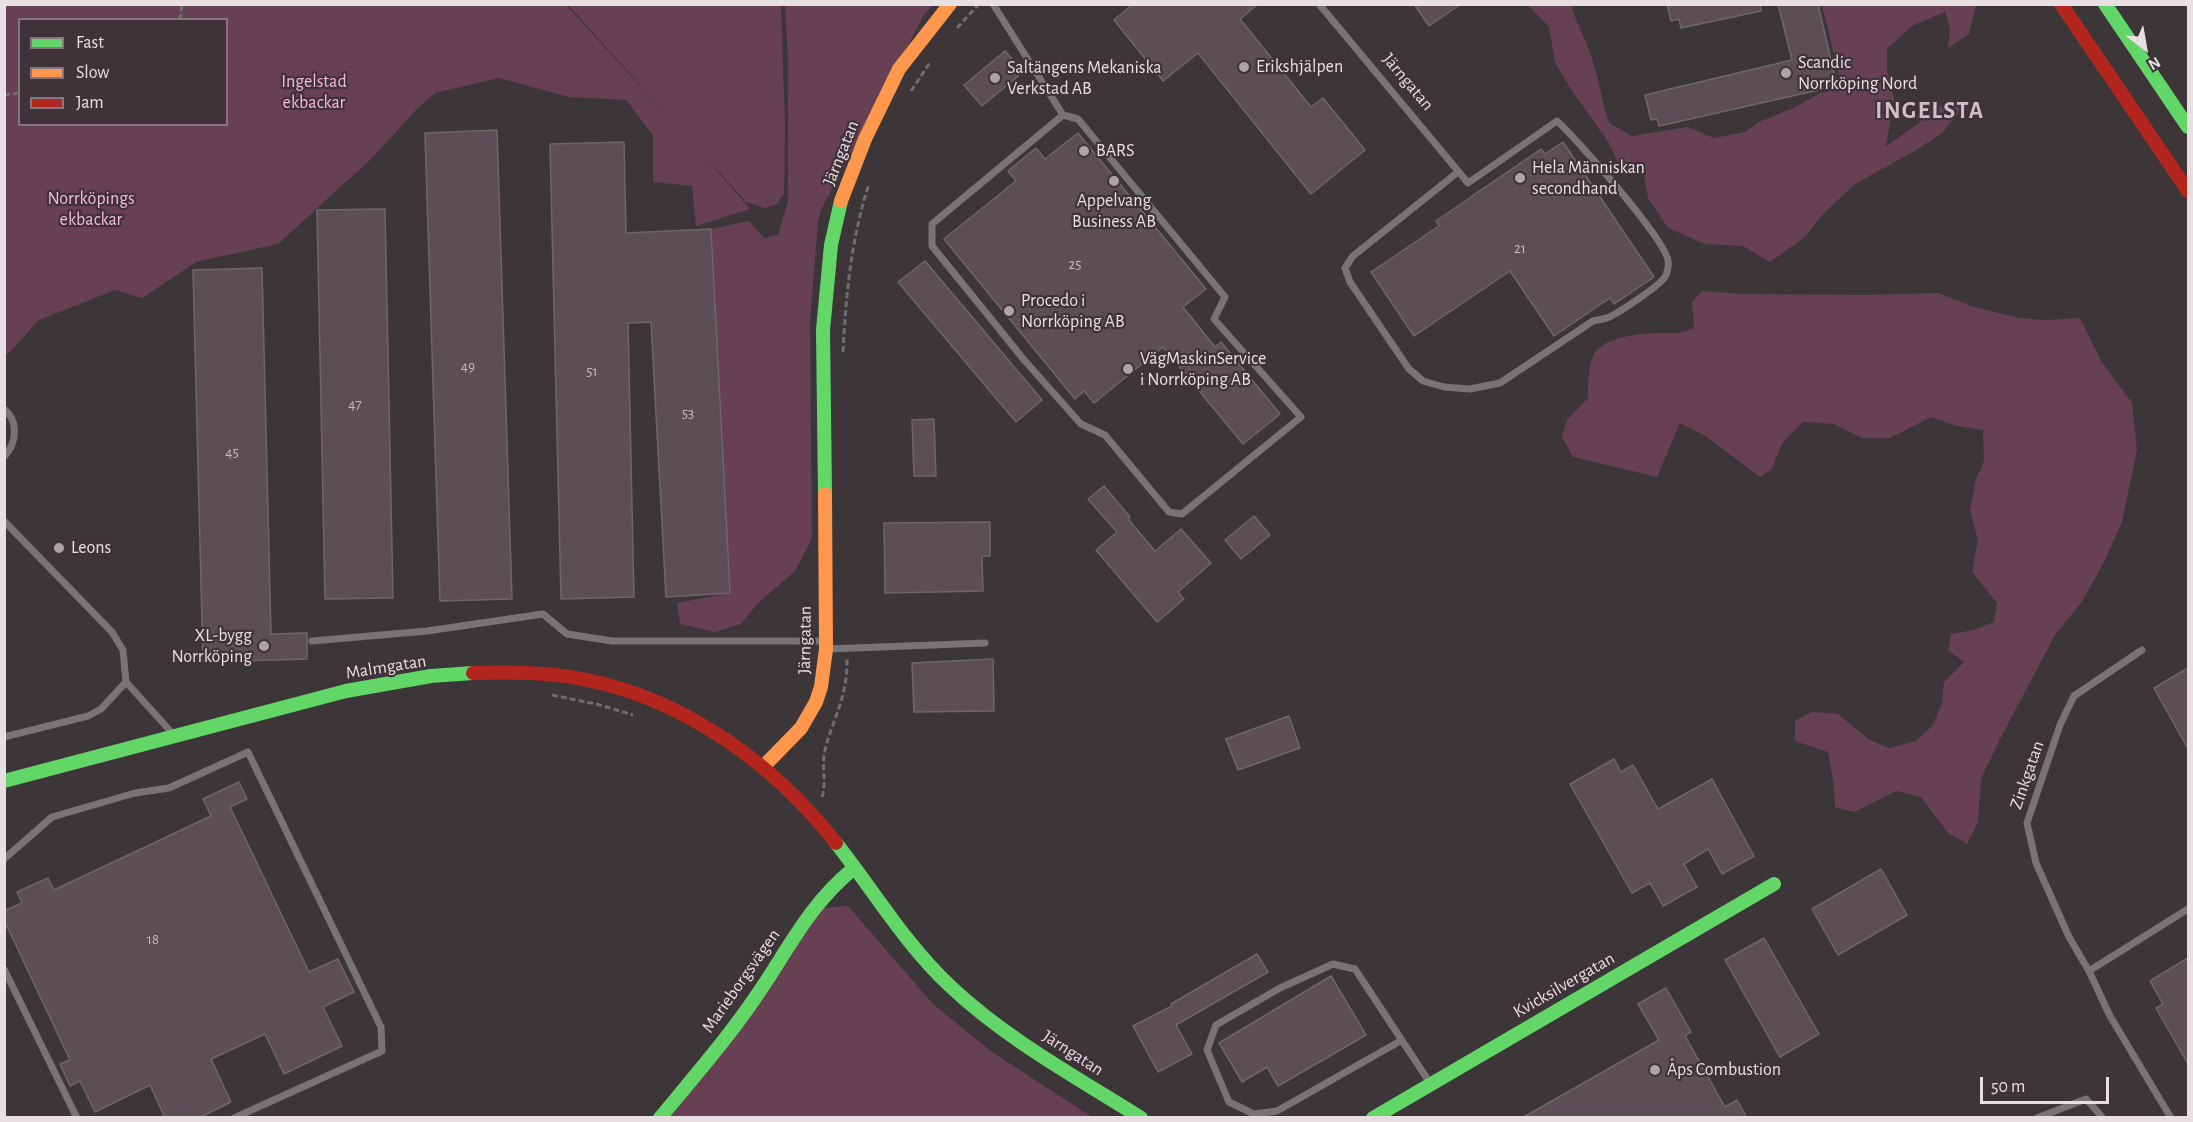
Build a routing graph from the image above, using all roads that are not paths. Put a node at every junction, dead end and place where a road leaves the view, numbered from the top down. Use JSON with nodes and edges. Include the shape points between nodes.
{"nodes":[{"id":1,"x":950,"y":4,"type":"edge"},
{"id":2,"x":993,"y":4,"type":"edge"},
{"id":3,"x":1319,"y":4,"type":"edge"},
{"id":4,"x":2061,"y":4,"type":"edge"},
{"id":5,"x":2105,"y":4,"type":"edge"},
{"id":6,"x":1063,"y":115,"type":"junction"},
{"id":7,"x":2187,"y":124,"type":"edge"},
{"id":8,"x":1458,"y":172,"type":"junction"},
{"id":9,"x":2188,"y":191,"type":"edge"},
{"id":10,"x":4,"y":409,"type":"edge"},
{"id":11,"x":4,"y":457,"type":"edge"},
{"id":12,"x":4,"y":521,"type":"edge"},
{"id":13,"x":312,"y":641,"type":"dead end"},
{"id":14,"x":985,"y":643,"type":"dead end"},
{"id":15,"x":826,"y":645,"type":"junction"},
{"id":16,"x":2142,"y":650,"type":"dead end"},
{"id":17,"x":126,"y":682,"type":"junction"},
{"id":18,"x":174,"y":736,"type":"junction"},
{"id":19,"x":4,"y":737,"type":"edge"},
{"id":20,"x":763,"y":767,"type":"junction"},
{"id":21,"x":4,"y":781,"type":"edge"},
{"id":22,"x":4,"y":859,"type":"edge"},
{"id":23,"x":854,"y":868,"type":"junction"},
{"id":24,"x":1774,"y":884,"type":"dead end"},
{"id":25,"x":2188,"y":909,"type":"edge"},
{"id":26,"x":4,"y":969,"type":"edge"},
{"id":27,"x":2089,"y":971,"type":"junction"},
{"id":28,"x":1402,"y":1040,"type":"junction"},
{"id":29,"x":1430,"y":1083,"type":"junction"},
{"id":30,"x":77,"y":1118,"type":"edge"},
{"id":31,"x":234,"y":1118,"type":"edge"},
{"id":32,"x":660,"y":1118,"type":"edge"},
{"id":33,"x":1140,"y":1118,"type":"edge"},
{"id":34,"x":1373,"y":1118,"type":"edge"},
{"id":35,"x":2037,"y":1118,"type":"edge"},
{"id":36,"x":2103,"y":1118,"type":"edge"},
{"id":37,"x":2171,"y":1118,"type":"edge"}],
"edges":[{"from":1,"to":15,"type":"main road","name":"Järngatan","via":[[899,69],[861,149],[842,199],[831,245],[823,330]]},
{"from":2,"to":6,"type":"lane"},
{"from":3,"to":8,"type":"lane","name":"Järngatan"},
{"from":4,"to":9,"type":"main road"},
{"from":5,"to":7,"type":"main road"},
{"from":6,"to":6,"type":"lane","via":[[932,224],[932,246],[1081,424],[1105,435],[1169,513],[1182,514],[1301,417],[1214,319],[1225,297],[1078,119]]},
{"from":8,"to":8,"type":"lane","name":"Järngatan","via":[[1353,256],[1345,268],[1350,282],[1409,369],[1424,381],[1470,389],[1500,383],[1593,321],[1607,318],[1666,276],[1668,261],[1663,248],[1620,191],[1557,121],[1468,183]]},
{"from":10,"to":11,"type":"lane","via":[[16,428]]},
{"from":12,"to":17,"type":"lane","via":[[112,632],[123,650]]},
{"from":13,"to":15,"type":"lane","via":[[427,631],[543,614],[567,634],[612,641]]},
{"from":14,"to":15,"type":"lane"},
{"from":15,"to":20,"type":"main road","name":"Järngatan","via":[[824,678],[815,707],[790,742]]},
{"from":16,"to":27,"type":"lane","name":"Zinkgatan","via":[[2074,696],[2027,823],[2036,863],[2068,937]]},
{"from":17,"to":18,"type":"lane"},
{"from":17,"to":19,"type":"lane","via":[[101,709],[88,716]]},
{"from":18,"to":20,"type":"main road","name":"Malmgatan","via":[[402,681],[473,672],[510,672],[561,675],[648,700],[693,720]]},
{"from":18,"to":21,"type":"main road","name":"Malmgatan"},
{"from":20,"to":23,"type":"main road","name":"Järngatan","via":[[809,810]]},
{"from":22,"to":31,"type":"lane","via":[[52,817],[135,793],[169,788],[248,752],[381,1027],[382,1051]]},
{"from":23,"to":32,"type":"main road","name":"Marieborgsvägen","via":[[812,907],[756,995]]},
{"from":23,"to":33,"type":"main road","name":"Järngatan","via":[[927,963],[957,992],[1028,1045]]},
{"from":24,"to":29,"type":"main road","name":"Kvicksilvergatan"},
{"from":25,"to":27,"type":"lane"},
{"from":26,"to":30,"type":"lane"},
{"from":27,"to":37,"type":"lane","name":"Zinkgatan","via":[[2110,1016]]},
{"from":28,"to":28,"type":"lane","via":[[1355,969],[1333,964],[1216,1024],[1207,1050],[1229,1102],[1254,1114],[1277,1111]]},
{"from":28,"to":29,"type":"lane"},
{"from":29,"to":34,"type":"main road","name":"Kvicksilvergatan"},
{"from":35,"to":36,"type":"lane","via":[[2086,1099]]}]}
